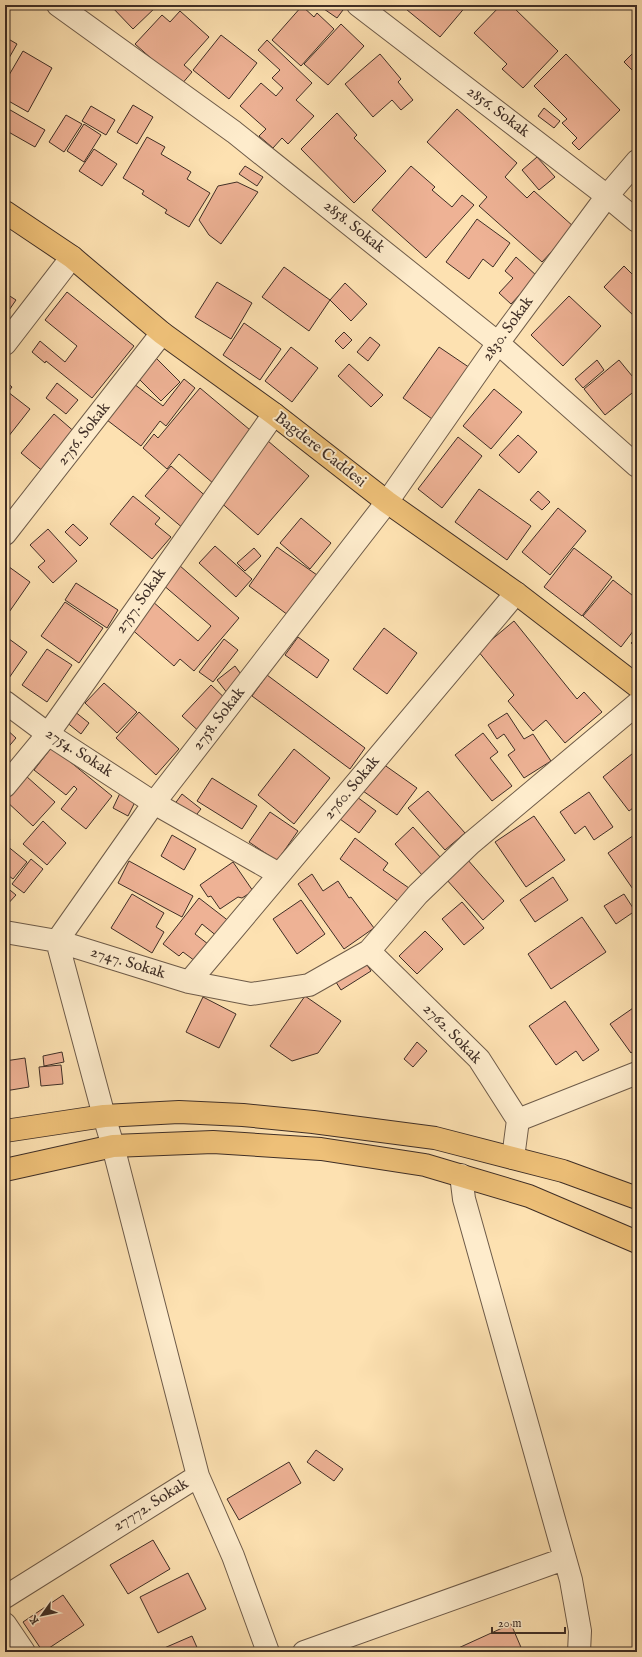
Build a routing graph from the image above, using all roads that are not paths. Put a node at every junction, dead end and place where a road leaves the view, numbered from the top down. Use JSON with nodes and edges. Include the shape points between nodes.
{"nodes":[{"id":1,"x":58,"y":5,"type":"edge"},
{"id":2,"x":358,"y":5,"type":"edge"},
{"id":3,"x":637,"y":161,"type":"edge"},
{"id":4,"x":607,"y":196,"type":"junction"},
{"id":5,"x":5,"y":212,"type":"edge"},
{"id":6,"x":637,"y":221,"type":"edge"},
{"id":7,"x":72,"y":257,"type":"junction"},
{"id":8,"x":162,"y":333,"type":"junction"},
{"id":9,"x":498,"y":342,"type":"junction"},
{"id":10,"x":5,"y":344,"type":"edge"},
{"id":11,"x":274,"y":414,"type":"junction"},
{"id":12,"x":633,"y":454,"type":"edge"},
{"id":13,"x":387,"y":502,"type":"junction"},
{"id":14,"x":5,"y":534,"type":"edge"},
{"id":15,"x":516,"y":593,"type":"junction"},
{"id":16,"x":637,"y":686,"type":"edge"},
{"id":17,"x":5,"y":702,"type":"edge"},
{"id":18,"x":637,"y":704,"type":"edge"},
{"id":19,"x":48,"y":734,"type":"junction"},
{"id":20,"x":5,"y":786,"type":"edge"},
{"id":21,"x":154,"y":803,"type":"junction"},
{"id":22,"x":280,"y":874,"type":"junction"},
{"id":23,"x":5,"y":932,"type":"edge"},
{"id":24,"x":57,"y":941,"type":"junction"},
{"id":25,"x":370,"y":951,"type":"junction"},
{"id":26,"x":189,"y":982,"type":"junction"},
{"id":27,"x":637,"y":1073,"type":"edge"},
{"id":28,"x":104,"y":1116,"type":"junction"},
{"id":29,"x":518,"y":1120,"type":"junction"},
{"id":30,"x":5,"y":1131,"type":"edge"},
{"id":31,"x":113,"y":1146,"type":"junction"},
{"id":32,"x":513,"y":1158,"type":"junction"},
{"id":33,"x":5,"y":1170,"type":"edge"},
{"id":34,"x":461,"y":1176,"type":"junction"},
{"id":35,"x":637,"y":1198,"type":"edge"},
{"id":36,"x":637,"y":1242,"type":"edge"},
{"id":37,"x":198,"y":1476,"type":"junction"},
{"id":38,"x":564,"y":1559,"type":"junction"},
{"id":39,"x":5,"y":1597,"type":"edge"},
{"id":40,"x":5,"y":1624,"type":"edge"},
{"id":41,"x":24,"y":1652,"type":"edge"},
{"id":42,"x":268,"y":1652,"type":"edge"},
{"id":43,"x":304,"y":1652,"type":"edge"},
{"id":44,"x":579,"y":1652,"type":"edge"}],
"edges":[{"from":1,"to":9,"type":"street","name":"2858. Sokak","via":[[234,132]]},
{"from":2,"to":4,"type":"street","name":"2856. Sokak"},
{"from":3,"to":4,"type":"street","name":"2830. Sokak"},
{"from":4,"to":6,"type":"street","name":"2856. Sokak"},
{"from":4,"to":9,"type":"street","name":"2830. Sokak"},
{"from":5,"to":7,"type":"main road","name":"Bagdere Caddesi"},
{"from":7,"to":8,"type":"main road","name":"Bagdere Caddesi"},
{"from":7,"to":10,"type":"street"},
{"from":8,"to":11,"type":"main road","name":"Bagdere Caddesi"},
{"from":8,"to":14,"type":"street","name":"2756. Sokak"},
{"from":9,"to":12,"type":"street","name":"2858. Sokak"},
{"from":9,"to":13,"type":"street","name":"2830. Sokak"},
{"from":11,"to":13,"type":"main road","name":"Bagdere Caddesi"},
{"from":11,"to":19,"type":"street","name":"2757. Sokak"},
{"from":13,"to":15,"type":"main road","name":"Bagdere Caddesi"},
{"from":13,"to":21,"type":"street","name":"2758. Sokak"},
{"from":15,"to":16,"type":"main road","name":"Bagdere Caddesi"},
{"from":15,"to":22,"type":"street","name":"2760. Sokak"},
{"from":17,"to":19,"type":"street","name":"2754. Sokak"},
{"from":18,"to":25,"type":"street","via":[[470,844],[418,894]]},
{"from":19,"to":20,"type":"street","name":"2757. Sokak"},
{"from":19,"to":21,"type":"street","name":"2754. Sokak"},
{"from":21,"to":22,"type":"street","name":"2754. Sokak"},
{"from":21,"to":24,"type":"street","name":"2758. Sokak"},
{"from":22,"to":26,"type":"street","name":"2760. Sokak"},
{"from":23,"to":24,"type":"street","name":"2747. Sokak"},
{"from":24,"to":26,"type":"street","name":"2747. Sokak"},
{"from":24,"to":28,"type":"street"},
{"from":25,"to":26,"type":"street","name":"2747. Sokak","via":[[309,985],[251,994]]},
{"from":25,"to":29,"type":"street","name":"2762. Sokak","via":[[479,1059]]},
{"from":27,"to":29,"type":"street"},
{"from":28,"to":30,"type":"main road"},
{"from":28,"to":31,"type":"street"},
{"from":28,"to":32,"type":"main road","via":[[179,1112],[313,1122],[435,1138]]},
{"from":29,"to":32,"type":"street"},
{"from":31,"to":33,"type":"main road"},
{"from":31,"to":34,"type":"main road","via":[[213,1142],[321,1149],[425,1165]]},
{"from":31,"to":37,"type":"street"},
{"from":32,"to":35,"type":"main road","via":[[563,1171]]},
{"from":34,"to":36,"type":"main road","via":[[529,1196]]},
{"from":34,"to":38,"type":"street","via":[[464,1199]]},
{"from":37,"to":39,"type":"street","name":"27772. Sokak"},
{"from":37,"to":42,"type":"street","name":"27772. Sokak","via":[[233,1556]]},
{"from":38,"to":43,"type":"street"},
{"from":38,"to":44,"type":"street","via":[[580,1631]]},
{"from":40,"to":41,"type":"street"}]}
